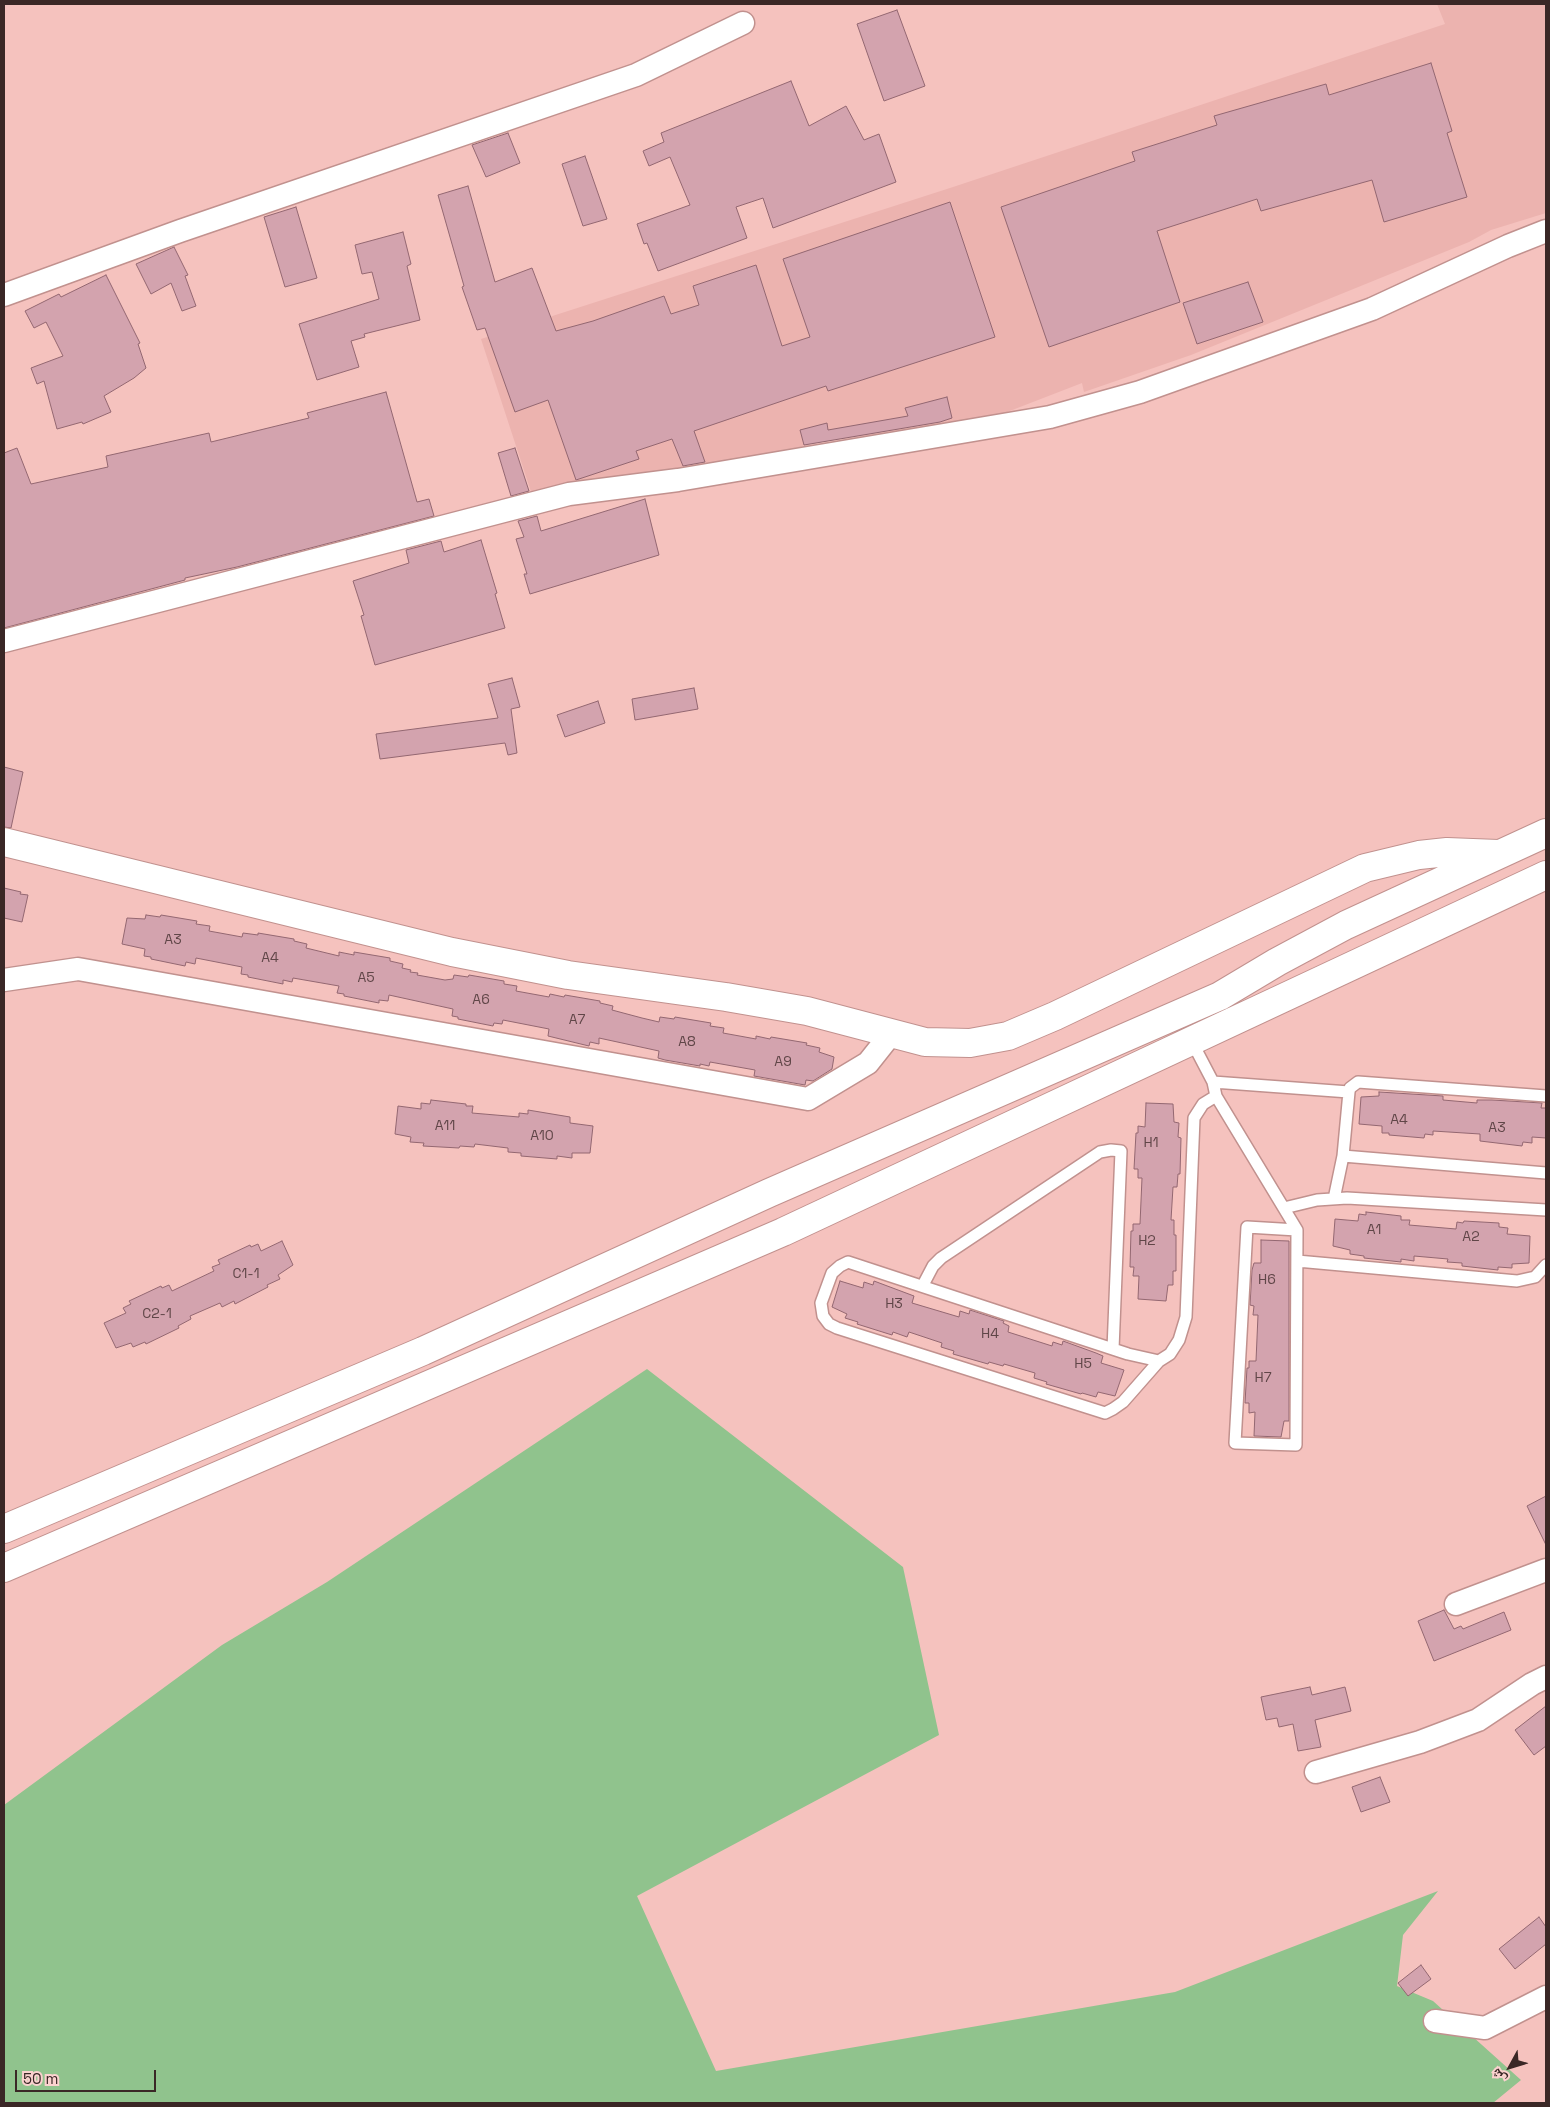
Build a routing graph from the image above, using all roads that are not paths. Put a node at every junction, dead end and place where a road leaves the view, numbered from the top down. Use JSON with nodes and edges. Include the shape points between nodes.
{"nodes":[{"id":1,"x":743,"y":22,"type":"dead end"},
{"id":2,"x":1546,"y":231,"type":"edge"},
{"id":3,"x":4,"y":295,"type":"edge"},
{"id":4,"x":4,"y":642,"type":"edge"},
{"id":5,"x":1546,"y":833,"type":"edge"},
{"id":6,"x":4,"y":842,"type":"edge"},
{"id":7,"x":1502,"y":855,"type":"junction"},
{"id":8,"x":1546,"y":875,"type":"edge"},
{"id":9,"x":1277,"y":962,"type":"junction"},
{"id":10,"x":4,"y":980,"type":"edge"},
{"id":11,"x":1292,"y":993,"type":"junction"},
{"id":12,"x":891,"y":1034,"type":"junction"},
{"id":13,"x":1191,"y":1040,"type":"junction"},
{"id":14,"x":1213,"y":1082,"type":"junction"},
{"id":15,"x":1349,"y":1092,"type":"junction"},
{"id":16,"x":1216,"y":1096,"type":"junction"},
{"id":17,"x":1546,"y":1096,"type":"edge"},
{"id":18,"x":1343,"y":1156,"type":"junction"},
{"id":19,"x":1546,"y":1173,"type":"edge"},
{"id":20,"x":1334,"y":1199,"type":"junction"},
{"id":21,"x":1284,"y":1208,"type":"junction"},
{"id":22,"x":1546,"y":1210,"type":"edge"},
{"id":23,"x":1297,"y":1230,"type":"junction"},
{"id":24,"x":1297,"y":1261,"type":"junction"},
{"id":25,"x":1546,"y":1265,"type":"edge"},
{"id":26,"x":923,"y":1285,"type":"junction"},
{"id":27,"x":1113,"y":1349,"type":"junction"},
{"id":28,"x":1159,"y":1361,"type":"junction"},
{"id":29,"x":4,"y":1529,"type":"edge"},
{"id":30,"x":4,"y":1568,"type":"edge"},
{"id":31,"x":1546,"y":1570,"type":"edge"},
{"id":32,"x":1456,"y":1604,"type":"dead end"},
{"id":33,"x":1546,"y":1677,"type":"edge"},
{"id":34,"x":1316,"y":1772,"type":"dead end"},
{"id":35,"x":1546,"y":1997,"type":"edge"},
{"id":36,"x":1436,"y":2021,"type":"dead end"}],
"edges":[{"from":1,"to":3,"type":"street","via":[[636,76]]},
{"from":2,"to":4,"type":"street","via":[[1372,310],[1140,392],[1050,417],[678,480],[569,494]]},
{"from":5,"to":7,"type":"main road"},
{"from":6,"to":12,"type":"main road","via":[[452,952],[568,975],[726,996],[807,1011]]},
{"from":7,"to":9,"type":"main road","via":[[1346,925]]},
{"from":7,"to":12,"type":"main road","via":[[1437,853],[1365,868],[1008,1036],[970,1043],[925,1042]]},
{"from":8,"to":11,"type":"main road"},
{"from":9,"to":11,"type":"main road"},
{"from":9,"to":29,"type":"main road","via":[[1220,996],[778,1189],[423,1351]]},
{"from":10,"to":12,"type":"street","via":[[78,970],[808,1099],[868,1063]]},
{"from":11,"to":13,"type":"main road"},
{"from":13,"to":14,"type":"lane"},
{"from":13,"to":30,"type":"main road","via":[[783,1232]]},
{"from":14,"to":15,"type":"lane"},
{"from":14,"to":16,"type":"lane"},
{"from":15,"to":17,"type":"lane","via":[[1353,1085],[1362,1081]]},
{"from":15,"to":18,"type":"lane"},
{"from":16,"to":21,"type":"lane"},
{"from":16,"to":28,"type":"lane","via":[[1203,1104],[1194,1118],[1186,1317],[1180,1340],[1170,1354]]},
{"from":18,"to":19,"type":"lane"},
{"from":18,"to":20,"type":"lane"},
{"from":20,"to":21,"type":"lane"},
{"from":20,"to":22,"type":"lane"},
{"from":21,"to":23,"type":"lane"},
{"from":23,"to":24,"type":"lane"},
{"from":23,"to":24,"type":"lane","via":[[1247,1228],[1235,1443],[1296,1444]]},
{"from":24,"to":25,"type":"lane","via":[[1517,1282],[1535,1277]]},
{"from":26,"to":27,"type":"lane"},
{"from":26,"to":27,"type":"lane","via":[[941,1258],[1100,1152],[1121,1151]]},
{"from":26,"to":28,"type":"lane","via":[[848,1262],[832,1273],[821,1303],[823,1316],[837,1328],[1105,1413],[1122,1402]]},
{"from":27,"to":28,"type":"lane"},
{"from":31,"to":32,"type":"street"},
{"from":33,"to":34,"type":"street","via":[[1478,1720],[1420,1742]]},
{"from":35,"to":36,"type":"street","via":[[1486,2028]]}]}
